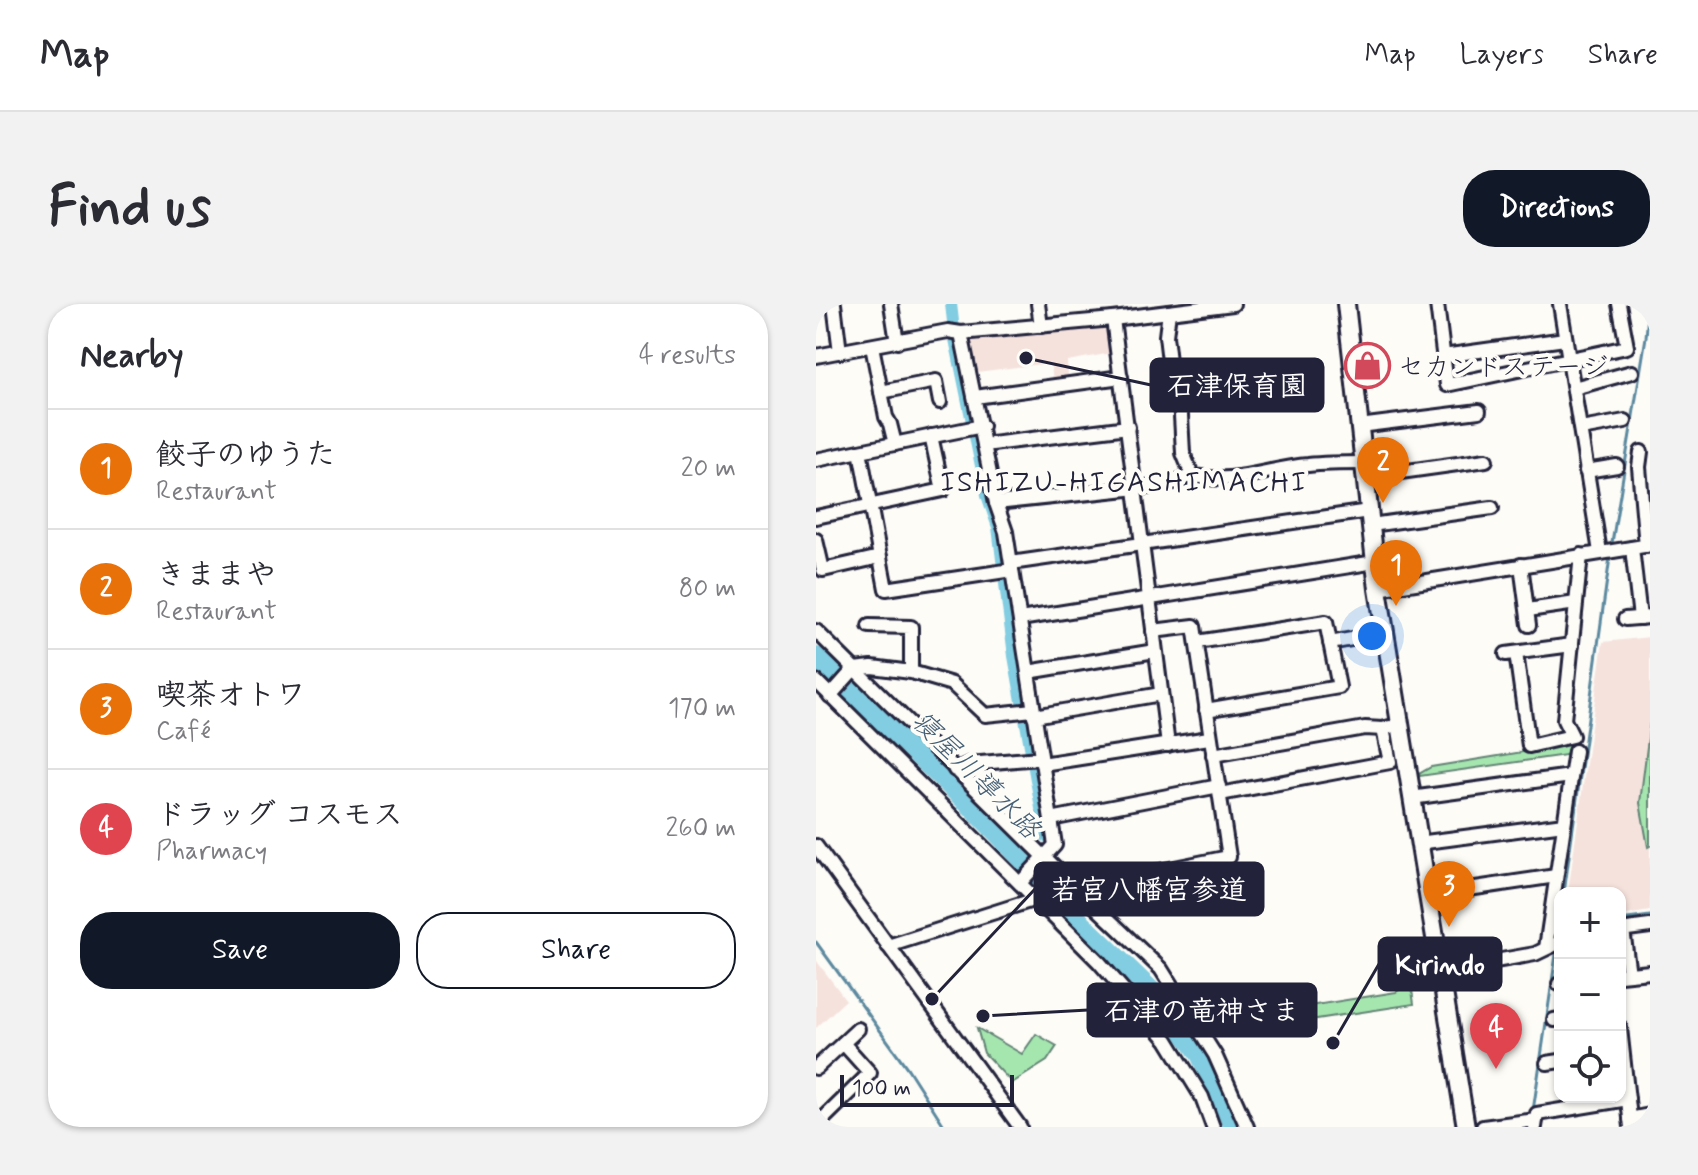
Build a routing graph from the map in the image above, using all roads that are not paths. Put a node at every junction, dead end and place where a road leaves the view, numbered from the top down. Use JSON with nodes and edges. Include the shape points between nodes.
{"nodes":[{"id":1,"x":834,"y":304,"type":"edge"},
{"id":2,"x":891,"y":304,"type":"edge"},
{"id":3,"x":1038,"y":304,"type":"edge"},
{"id":4,"x":1116,"y":304,"type":"edge"},
{"id":5,"x":1233,"y":304,"type":"edge"},
{"id":6,"x":1346,"y":304,"type":"edge"},
{"id":7,"x":1437,"y":304,"type":"edge"},
{"id":8,"x":1560,"y":304,"type":"edge"},
{"id":9,"x":1619,"y":304,"type":"edge"},
{"id":10,"x":1174,"y":309,"type":"edge"},
{"id":11,"x":1116,"y":319,"type":"junction"},
{"id":12,"x":1041,"y":326,"type":"junction"},
{"id":13,"x":954,"y":332,"type":"junction"},
{"id":14,"x":1565,"y":339,"type":"junction"},
{"id":15,"x":897,"y":342,"type":"junction"},
{"id":16,"x":872,"y":346,"type":"junction"},
{"id":17,"x":840,"y":352,"type":"junction"},
{"id":18,"x":816,"y":356,"type":"edge"},
{"id":19,"x":1443,"y":356,"type":"junction"},
{"id":20,"x":1568,"y":360,"type":"junction"},
{"id":21,"x":1632,"y":372,"type":"dead end"},
{"id":22,"x":1121,"y":377,"type":"junction"},
{"id":23,"x":1574,"y":388,"type":"junction"},
{"id":24,"x":881,"y":392,"type":"junction"},
{"id":25,"x":975,"y":397,"type":"junction"},
{"id":26,"x":940,"y":402,"type":"dead end"},
{"id":27,"x":1479,"y":411,"type":"dead end"},
{"id":28,"x":1625,"y":421,"type":"dead end"},
{"id":29,"x":982,"y":426,"type":"junction"},
{"id":30,"x":1359,"y":426,"type":"junction"},
{"id":31,"x":1128,"y":427,"type":"junction"},
{"id":32,"x":1581,"y":429,"type":"junction"},
{"id":33,"x":931,"y":436,"type":"junction"},
{"id":34,"x":895,"y":444,"type":"junction"},
{"id":35,"x":984,"y":445,"type":"junction"},
{"id":36,"x":860,"y":451,"type":"junction"},
{"id":37,"x":1641,"y":452,"type":"dead end"},
{"id":38,"x":816,"y":460,"type":"edge"},
{"id":39,"x":1486,"y":460,"type":"dead end"},
{"id":40,"x":1617,"y":466,"type":"dead end"},
{"id":41,"x":1364,"y":470,"type":"junction"},
{"id":42,"x":1586,"y":471,"type":"junction"},
{"id":43,"x":1192,"y":475,"type":"junction"},
{"id":44,"x":1135,"y":486,"type":"junction"},
{"id":45,"x":996,"y":503,"type":"junction"},
{"id":46,"x":870,"y":507,"type":"junction"},
{"id":47,"x":1492,"y":508,"type":"dead end"},
{"id":48,"x":816,"y":517,"type":"edge"},
{"id":49,"x":1370,"y":518,"type":"junction"},
{"id":50,"x":816,"y":540,"type":"edge"},
{"id":51,"x":1141,"y":545,"type":"junction"},
{"id":52,"x":1648,"y":546,"type":"edge"},
{"id":53,"x":1625,"y":548,"type":"junction"},
{"id":54,"x":1601,"y":552,"type":"junction"},
{"id":55,"x":1581,"y":555,"type":"junction"},
{"id":56,"x":880,"y":557,"type":"junction"},
{"id":57,"x":1375,"y":562,"type":"junction"},
{"id":58,"x":1521,"y":565,"type":"junction"},
{"id":59,"x":1008,"y":569,"type":"junction"},
{"id":60,"x":1378,"y":589,"type":"junction"},
{"id":61,"x":1147,"y":600,"type":"junction"},
{"id":62,"x":1576,"y":603,"type":"junction"},
{"id":63,"x":1528,"y":610,"type":"junction"},
{"id":64,"x":1645,"y":617,"type":"edge"},
{"id":65,"x":1020,"y":619,"type":"junction"},
{"id":66,"x":1625,"y":619,"type":"dead end"},
{"id":67,"x":1529,"y":625,"type":"dead end"},
{"id":68,"x":869,"y":626,"type":"dead end"},
{"id":69,"x":816,"y":631,"type":"edge"},
{"id":70,"x":1153,"y":631,"type":"junction"},
{"id":71,"x":1385,"y":633,"type":"junction"},
{"id":72,"x":1197,"y":642,"type":"junction"},
{"id":73,"x":1330,"y":643,"type":"junction"},
{"id":74,"x":1572,"y":645,"type":"junction"},
{"id":75,"x":1155,"y":651,"type":"junction"},
{"id":76,"x":853,"y":671,"type":"junction"},
{"id":77,"x":911,"y":672,"type":"junction"},
{"id":78,"x":1028,"y":672,"type":"junction"},
{"id":79,"x":824,"y":691,"type":"edge"},
{"id":80,"x":1161,"y":694,"type":"junction"},
{"id":81,"x":1206,"y":710,"type":"junction"},
{"id":82,"x":1029,"y":712,"type":"junction"},
{"id":83,"x":1391,"y":727,"type":"junction"},
{"id":84,"x":1209,"y":738,"type":"junction"},
{"id":85,"x":1168,"y":745,"type":"junction"},
{"id":86,"x":1575,"y":751,"type":"dead end"},
{"id":87,"x":1213,"y":755,"type":"junction"},
{"id":88,"x":1037,"y":760,"type":"junction"},
{"id":89,"x":955,"y":770,"type":"junction"},
{"id":90,"x":1571,"y":776,"type":"junction"},
{"id":91,"x":1220,"y":790,"type":"junction"},
{"id":92,"x":1411,"y":798,"type":"junction"},
{"id":93,"x":1051,"y":819,"type":"junction"},
{"id":94,"x":1564,"y":824,"type":"junction"},
{"id":95,"x":1418,"y":843,"type":"junction"},
{"id":96,"x":816,"y":846,"type":"edge"},
{"id":97,"x":1044,"y":859,"type":"junction"},
{"id":98,"x":1556,"y":876,"type":"junction"},
{"id":99,"x":1021,"y":882,"type":"junction"},
{"id":100,"x":1081,"y":893,"type":"junction"},
{"id":101,"x":1428,"y":895,"type":"junction"},
{"id":102,"x":1036,"y":899,"type":"junction"},
{"id":103,"x":1650,"y":926,"type":"edge"},
{"id":104,"x":1626,"y":929,"type":"edge"},
{"id":105,"x":1553,"y":945,"type":"edge"},
{"id":106,"x":888,"y":946,"type":"junction"},
{"id":107,"x":1439,"y":971,"type":"junction"},
{"id":108,"x":1650,"y":972,"type":"edge"},
{"id":109,"x":1626,"y":975,"type":"edge"},
{"id":110,"x":858,"y":1029,"type":"dead end"},
{"id":111,"x":843,"y":1043,"type":"junction"},
{"id":112,"x":816,"y":1068,"type":"edge"},
{"id":113,"x":1626,"y":1085,"type":"edge"},
{"id":114,"x":1628,"y":1099,"type":"junction"},
{"id":115,"x":1650,"y":1115,"type":"edge"},
{"id":116,"x":1631,"y":1123,"type":"edge"},
{"id":117,"x":1536,"y":1124,"type":"edge"},
{"id":118,"x":816,"y":1126,"type":"edge"},
{"id":119,"x":1020,"y":1127,"type":"edge"},
{"id":120,"x":1213,"y":1127,"type":"edge"},
{"id":121,"x":1247,"y":1127,"type":"edge"},
{"id":122,"x":1466,"y":1127,"type":"edge"},
{"id":123,"x":1483,"y":1127,"type":"edge"}],
"edges":[{"from":1,"to":17,"type":"street"},
{"from":2,"to":15,"type":"street"},
{"from":3,"to":12,"type":"street"},
{"from":4,"to":11,"type":"street"},
{"from":5,"to":10,"type":"street"},
{"from":6,"to":30,"type":"street"},
{"from":7,"to":19,"type":"street"},
{"from":8,"to":14,"type":"street"},
{"from":9,"to":20,"type":"street","via":[[1627,347]]},
{"from":10,"to":11,"type":"street"},
{"from":10,"to":43,"type":"street","via":[[1166,336],[1180,397],[1183,453]]},
{"from":11,"to":12,"type":"street"},
{"from":11,"to":22,"type":"street"},
{"from":12,"to":13,"type":"street"},
{"from":13,"to":15,"type":"street"},
{"from":13,"to":25,"type":"street"},
{"from":14,"to":19,"type":"street"},
{"from":14,"to":20,"type":"street"},
{"from":15,"to":16,"type":"street"},
{"from":16,"to":17,"type":"street"},
{"from":16,"to":24,"type":"street"},
{"from":17,"to":18,"type":"street"},
{"from":19,"to":20,"type":"street","via":[[1447,385]]},
{"from":20,"to":23,"type":"street"},
{"from":21,"to":23,"type":"street"},
{"from":22,"to":25,"type":"street"},
{"from":22,"to":31,"type":"street"},
{"from":23,"to":32,"type":"street"},
{"from":24,"to":26,"type":"street","via":[[936,381]]},
{"from":24,"to":34,"type":"street"},
{"from":25,"to":29,"type":"street"},
{"from":27,"to":30,"type":"street"},
{"from":28,"to":32,"type":"street"},
{"from":29,"to":33,"type":"street"},
{"from":29,"to":35,"type":"street"},
{"from":30,"to":41,"type":"street"},
{"from":31,"to":35,"type":"street"},
{"from":31,"to":44,"type":"street"},
{"from":32,"to":42,"type":"street"},
{"from":33,"to":34,"type":"street"},
{"from":33,"to":46,"type":"street","via":[[943,490]]},
{"from":34,"to":36,"type":"street"},
{"from":35,"to":45,"type":"street"},
{"from":36,"to":38,"type":"street"},
{"from":36,"to":46,"type":"street"},
{"from":37,"to":52,"type":"street"},
{"from":39,"to":41,"type":"street"},
{"from":40,"to":42,"type":"street"},
{"from":41,"to":43,"type":"street","via":[[1307,465],[1229,479]]},
{"from":41,"to":49,"type":"street"},
{"from":42,"to":54,"type":"street"},
{"from":43,"to":44,"type":"street"},
{"from":44,"to":45,"type":"street"},
{"from":44,"to":51,"type":"street"},
{"from":45,"to":59,"type":"street","via":[[1006,532]]},
{"from":46,"to":48,"type":"street"},
{"from":46,"to":56,"type":"street"},
{"from":47,"to":49,"type":"street"},
{"from":49,"to":51,"type":"street"},
{"from":49,"to":57,"type":"street"},
{"from":50,"to":56,"type":"street","via":[[823,570]]},
{"from":51,"to":59,"type":"street"},
{"from":51,"to":61,"type":"street"},
{"from":52,"to":53,"type":"street"},
{"from":53,"to":54,"type":"street"},
{"from":53,"to":64,"type":"street"},
{"from":54,"to":55,"type":"street"},
{"from":55,"to":58,"type":"street"},
{"from":55,"to":62,"type":"street"},
{"from":56,"to":59,"type":"street","via":[[886,589]]},
{"from":57,"to":60,"type":"street"},
{"from":57,"to":61,"type":"street"},
{"from":58,"to":60,"type":"street"},
{"from":58,"to":63,"type":"street"},
{"from":59,"to":65,"type":"street"},
{"from":60,"to":71,"type":"street"},
{"from":61,"to":65,"type":"street"},
{"from":61,"to":70,"type":"street"},
{"from":62,"to":63,"type":"street"},
{"from":62,"to":74,"type":"street"},
{"from":63,"to":67,"type":"street"},
{"from":64,"to":66,"type":"street"},
{"from":65,"to":78,"type":"street"},
{"from":68,"to":77,"type":"street","via":[[911,627]]},
{"from":69,"to":76,"type":"street"},
{"from":70,"to":72,"type":"street","via":[[1194,626]]},
{"from":70,"to":75,"type":"street"},
{"from":71,"to":73,"type":"street"},
{"from":71,"to":83,"type":"street"},
{"from":72,"to":73,"type":"street","via":[[1326,622]]},
{"from":72,"to":81,"type":"street"},
{"from":73,"to":81,"type":"street","via":[[1339,687]]},
{"from":74,"to":74,"type":"street","via":[[1564,720],[1572,736],[1529,746],[1511,654]]},
{"from":75,"to":78,"type":"street"},
{"from":75,"to":80,"type":"street"},
{"from":76,"to":77,"type":"street","via":[[872,667]]},
{"from":76,"to":79,"type":"street"},
{"from":76,"to":89,"type":"street"},
{"from":77,"to":82,"type":"street","via":[[952,684],[985,715]]},
{"from":78,"to":82,"type":"street"},
{"from":79,"to":99,"type":"street"},
{"from":80,"to":82,"type":"street"},
{"from":80,"to":85,"type":"street"},
{"from":81,"to":84,"type":"street"},
{"from":82,"to":88,"type":"street"},
{"from":83,"to":87,"type":"street"},
{"from":83,"to":91,"type":"street","via":[[1390,762]]},
{"from":83,"to":92,"type":"street"},
{"from":84,"to":85,"type":"street"},
{"from":84,"to":87,"type":"street"},
{"from":85,"to":88,"type":"street"},
{"from":86,"to":90,"type":"street"},
{"from":87,"to":91,"type":"street"},
{"from":88,"to":89,"type":"street","via":[[969,764]]},
{"from":88,"to":93,"type":"street"},
{"from":89,"to":97,"type":"street"},
{"from":90,"to":92,"type":"street"},
{"from":90,"to":94,"type":"street"},
{"from":91,"to":93,"type":"street"},
{"from":91,"to":100,"type":"street","via":[[1229,857],[1090,885]]},
{"from":92,"to":95,"type":"street"},
{"from":93,"to":97,"type":"street","via":[[1055,845]]},
{"from":94,"to":95,"type":"street"},
{"from":94,"to":98,"type":"street"},
{"from":95,"to":101,"type":"street"},
{"from":96,"to":106,"type":"street"},
{"from":97,"to":99,"type":"street"},
{"from":97,"to":100,"type":"street"},
{"from":98,"to":101,"type":"street"},
{"from":98,"to":105,"type":"street"},
{"from":99,"to":102,"type":"street"},
{"from":100,"to":121,"type":"street","via":[[1161,969],[1215,1055]]},
{"from":101,"to":107,"type":"street"},
{"from":102,"to":106,"type":"street"},
{"from":102,"to":120,"type":"street","via":[[1167,1040],[1202,1097]]},
{"from":103,"to":104,"type":"street"},
{"from":105,"to":107,"type":"street","via":[[1535,954]]},
{"from":106,"to":119,"type":"street"},
{"from":107,"to":122,"type":"street"},
{"from":108,"to":109,"type":"street"},
{"from":110,"to":111,"type":"street"},
{"from":111,"to":112,"type":"street"},
{"from":111,"to":118,"type":"street","via":[[870,1073]]},
{"from":113,"to":114,"type":"street"},
{"from":114,"to":116,"type":"street"},
{"from":114,"to":117,"type":"street","via":[[1537,1114]]},
{"from":115,"to":116,"type":"street"},
{"from":117,"to":123,"type":"street"}]}
